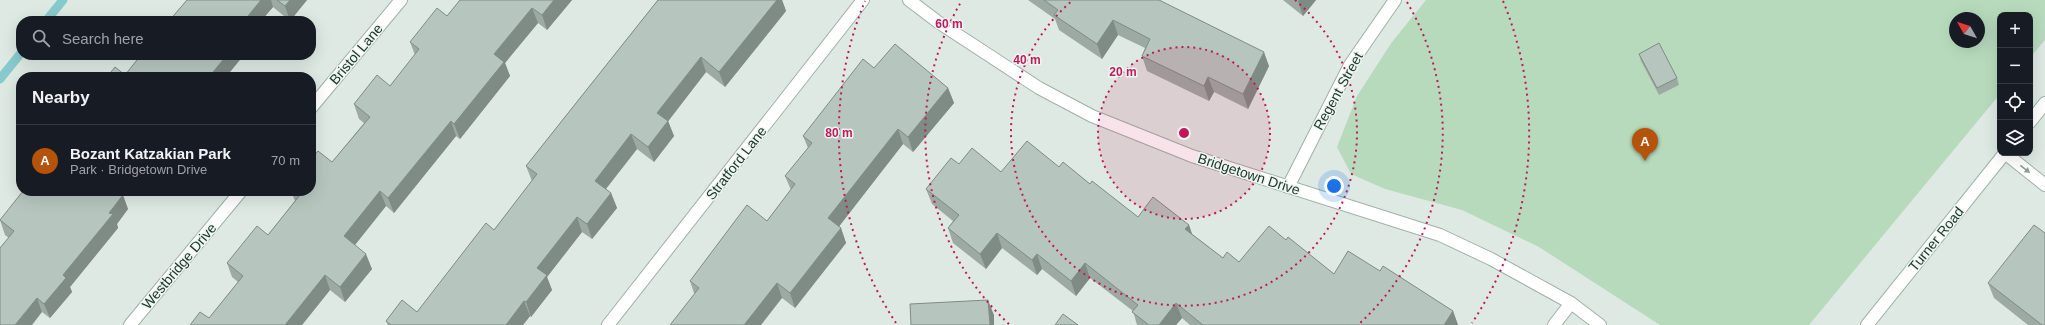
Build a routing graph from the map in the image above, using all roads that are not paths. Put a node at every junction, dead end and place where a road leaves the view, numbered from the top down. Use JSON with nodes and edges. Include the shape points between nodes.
{"nodes":[{"id":1,"x":401,"y":0,"type":"edge"},
{"id":2,"x":863,"y":0,"type":"edge"},
{"id":3,"x":909,"y":0,"type":"edge"},
{"id":4,"x":1395,"y":0,"type":"edge"},
{"id":5,"x":316,"y":102,"type":"edge"},
{"id":6,"x":2045,"y":104,"type":"edge"},
{"id":7,"x":2032,"y":120,"type":"edge"},
{"id":8,"x":2003,"y":156,"type":"edge"},
{"id":9,"x":2009,"y":156,"type":"edge"},
{"id":10,"x":2045,"y":185,"type":"edge"},
{"id":11,"x":1288,"y":187,"type":"junction"},
{"id":12,"x":238,"y":196,"type":"edge"},
{"id":13,"x":1572,"y":303,"type":"junction"},
{"id":14,"x":130,"y":325,"type":"edge"},
{"id":15,"x":608,"y":325,"type":"edge"},
{"id":16,"x":1554,"y":325,"type":"edge"},
{"id":17,"x":1600,"y":325,"type":"edge"},
{"id":18,"x":1867,"y":325,"type":"edge"}],
"edges":[{"from":1,"to":5,"type":"street","name":"Bristol Lane"},
{"from":2,"to":15,"type":"street","name":"Stratford Lane"},
{"from":3,"to":11,"type":"street","name":"Bridgetown Drive","via":[[1039,88],[1092,116],[1192,156]]},
{"from":4,"to":11,"type":"street","name":"Regent Street","via":[[1350,65]]},
{"from":6,"to":7,"type":"street"},
{"from":8,"to":18,"type":"street","name":"Turner Road"},
{"from":9,"to":10,"type":"street","one_way":true},
{"from":11,"to":13,"type":"street","name":"Bridgetown Drive","via":[[1440,235],[1491,259]]},
{"from":12,"to":14,"type":"street","name":"Westbridge Drive"},
{"from":13,"to":16,"type":"street"},
{"from":13,"to":17,"type":"street","name":"Bridgetown Drive"}]}
